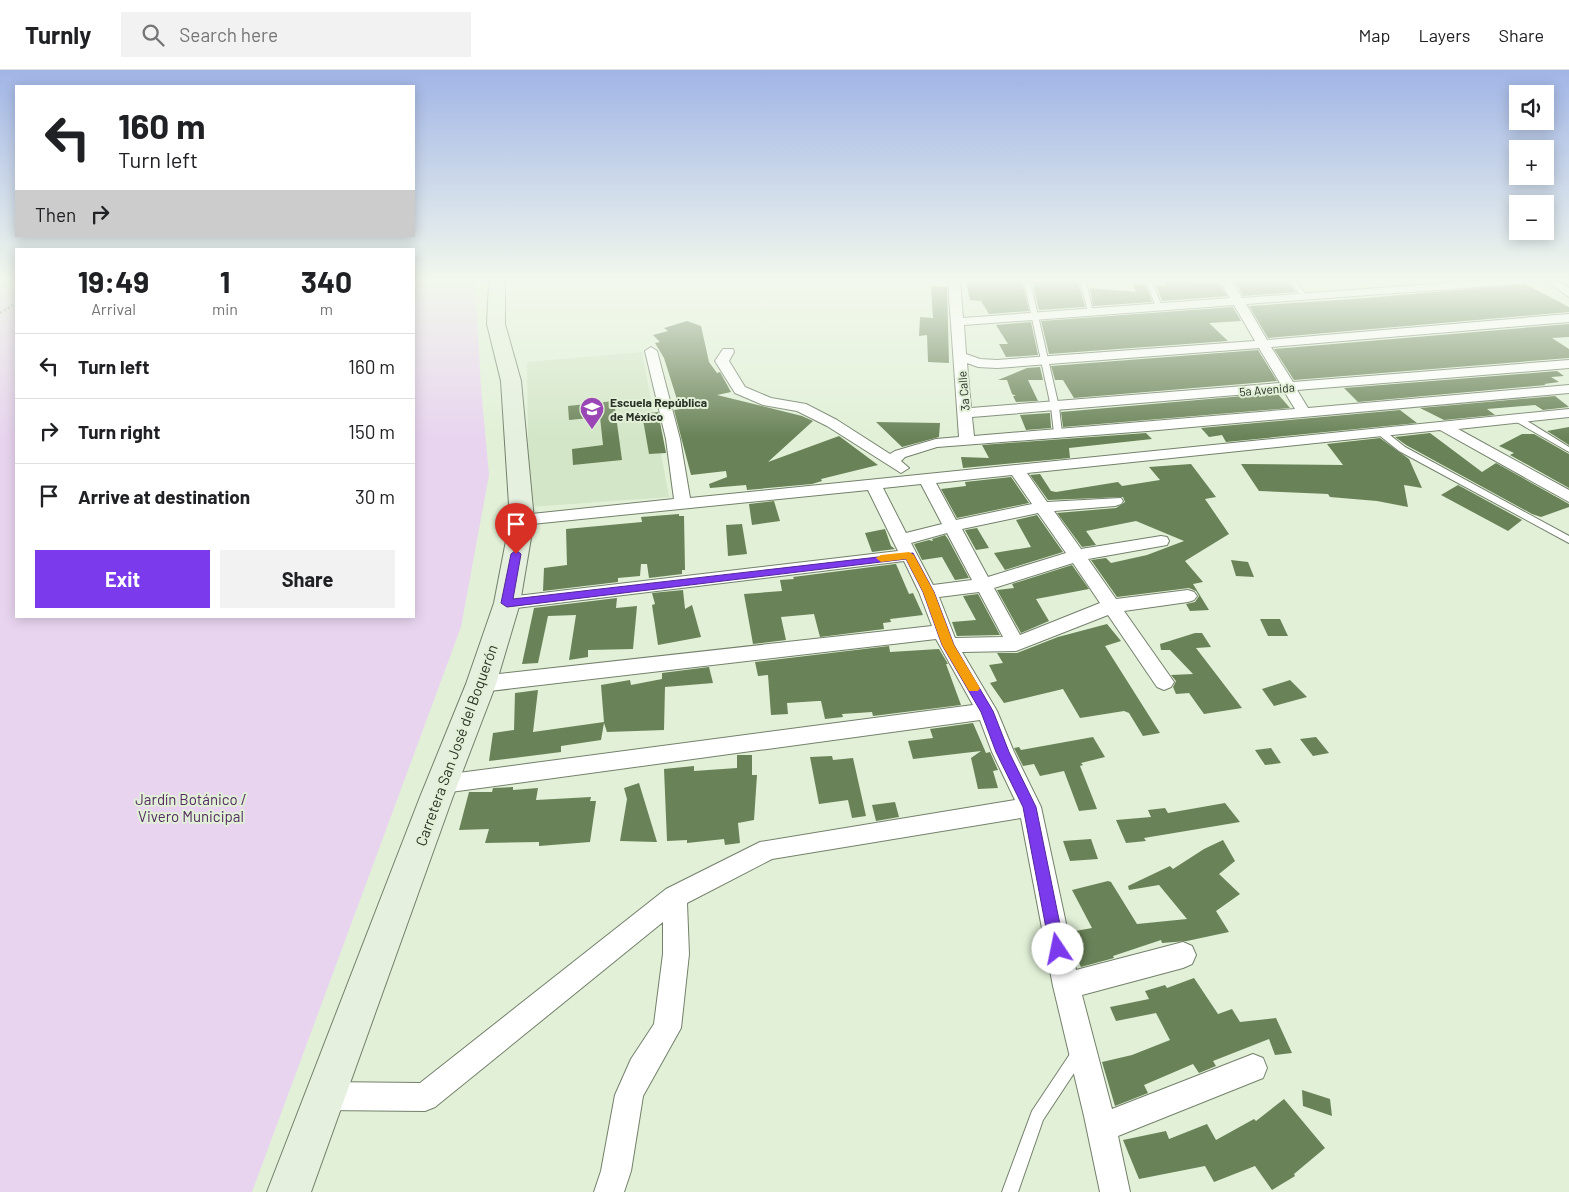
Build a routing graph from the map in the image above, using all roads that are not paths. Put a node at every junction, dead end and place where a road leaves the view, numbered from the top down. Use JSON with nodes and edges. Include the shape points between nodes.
{"nodes":[{"id":1,"x":498,"y":333,"type":"edge"},
{"id":2,"x":958,"y":333,"type":"edge"},
{"id":3,"x":1038,"y":333,"type":"edge"},
{"id":4,"x":1258,"y":333,"type":"edge"},
{"id":5,"x":1389,"y":333,"type":"edge"},
{"id":6,"x":1264,"y":344,"type":"junction"},
{"id":7,"x":651,"y":351,"type":"dead end"},
{"id":8,"x":728,"y":352,"type":"dead end"},
{"id":9,"x":960,"y":356,"type":"junction"},
{"id":10,"x":1043,"y":360,"type":"junction"},
{"id":11,"x":1569,"y":364,"type":"edge"},
{"id":12,"x":1289,"y":387,"type":"junction"},
{"id":13,"x":1569,"y":389,"type":"edge"},
{"id":14,"x":1511,"y":395,"type":"junction"},
{"id":15,"x":1055,"y":407,"type":"junction"},
{"id":16,"x":1381,"y":407,"type":"junction"},
{"id":17,"x":965,"y":413,"type":"junction"},
{"id":18,"x":1304,"y":413,"type":"junction"},
{"id":19,"x":1569,"y":414,"type":"edge"},
{"id":20,"x":1545,"y":416,"type":"junction"},
{"id":21,"x":1518,"y":419,"type":"junction"},
{"id":22,"x":1443,"y":426,"type":"junction"},
{"id":23,"x":1407,"y":430,"type":"junction"},
{"id":24,"x":1058,"y":433,"type":"junction"},
{"id":25,"x":1382,"y":433,"type":"junction"},
{"id":26,"x":967,"y":442,"type":"junction"},
{"id":27,"x":1569,"y":450,"type":"edge"},
{"id":28,"x":892,"y":461,"type":"junction"},
{"id":29,"x":1017,"y":470,"type":"junction"},
{"id":30,"x":920,"y":480,"type":"junction"},
{"id":31,"x":873,"y":484,"type":"junction"},
{"id":32,"x":1569,"y":497,"type":"edge"},
{"id":33,"x":1115,"y":501,"type":"dead end"},
{"id":34,"x":683,"y":504,"type":"junction"},
{"id":35,"x":1042,"y":507,"type":"junction"},
{"id":36,"x":522,"y":520,"type":"junction"},
{"id":37,"x":952,"y":527,"type":"junction"},
{"id":38,"x":1160,"y":540,"type":"dead end"},
{"id":39,"x":1569,"y":540,"type":"edge"},
{"id":40,"x":905,"y":547,"type":"junction"},
{"id":41,"x":1076,"y":556,"type":"junction"},
{"id":42,"x":984,"y":585,"type":"junction"},
{"id":43,"x":928,"y":592,"type":"junction"},
{"id":44,"x":1188,"y":596,"type":"dead end"},
{"id":45,"x":507,"y":603,"type":"junction"},
{"id":46,"x":1111,"y":606,"type":"junction"},
{"id":47,"x":945,"y":639,"type":"junction"},
{"id":48,"x":1016,"y":644,"type":"junction"},
{"id":49,"x":1164,"y":682,"type":"dead end"},
{"id":50,"x":481,"y":684,"type":"junction"},
{"id":51,"x":987,"y":711,"type":"junction"},
{"id":52,"x":444,"y":784,"type":"junction"},
{"id":53,"x":1030,"y":807,"type":"junction"},
{"id":54,"x":675,"y":897,"type":"junction"},
{"id":55,"x":1183,"y":955,"type":"dead end"},
{"id":56,"x":1066,"y":986,"type":"junction"},
{"id":57,"x":1082,"y":1048,"type":"junction"},
{"id":58,"x":1253,"y":1068,"type":"dead end"},
{"id":59,"x":323,"y":1096,"type":"junction"},
{"id":60,"x":1101,"y":1128,"type":"junction"},
{"id":61,"x":290,"y":1192,"type":"edge"},
{"id":62,"x":609,"y":1192,"type":"edge"},
{"id":63,"x":1010,"y":1192,"type":"edge"},
{"id":64,"x":1115,"y":1192,"type":"edge"}],
"edges":[{"from":1,"to":36,"type":"street","name":"Carretera San José del Boquerón","via":[[511,381]]},
{"from":2,"to":9,"type":"street","name":"3a Calle"},
{"from":3,"to":10,"type":"lane"},
{"from":4,"to":6,"type":"street"},
{"from":5,"to":6,"type":"street"},
{"from":6,"to":10,"type":"street"},
{"from":6,"to":12,"type":"street"},
{"from":7,"to":34,"type":"street","via":[[673,439]]},
{"from":8,"to":28,"type":"street","via":[[722,361],[740,390],[768,402],[801,407]]},
{"from":9,"to":10,"type":"street","via":[[978,363],[997,364]]},
{"from":9,"to":17,"type":"street","name":"3a Calle"},
{"from":10,"to":15,"type":"lane"},
{"from":11,"to":12,"type":"street","name":"5a Avenida"},
{"from":12,"to":15,"type":"street","name":"5a Avenida"},
{"from":12,"to":18,"type":"street"},
{"from":13,"to":14,"type":"street"},
{"from":14,"to":16,"type":"street"},
{"from":14,"to":20,"type":"street"},
{"from":15,"to":17,"type":"street","name":"5a Avenida"},
{"from":15,"to":24,"type":"lane"},
{"from":16,"to":18,"type":"street"},
{"from":16,"to":23,"type":"street"},
{"from":17,"to":26,"type":"street","name":"3a Calle"},
{"from":18,"to":24,"type":"street"},
{"from":19,"to":20,"type":"street"},
{"from":20,"to":21,"type":"street"},
{"from":21,"to":22,"type":"street"},
{"from":21,"to":27,"type":"lane"},
{"from":22,"to":23,"type":"street"},
{"from":22,"to":32,"type":"street"},
{"from":23,"to":25,"type":"street"},
{"from":24,"to":26,"type":"street"},
{"from":25,"to":29,"type":"street"},
{"from":25,"to":39,"type":"lane","via":[[1402,448]]},
{"from":26,"to":28,"type":"street","via":[[936,443],[916,448]]},
{"from":28,"to":30,"type":"street"},
{"from":29,"to":30,"type":"street"},
{"from":29,"to":35,"type":"street"},
{"from":30,"to":31,"type":"street"},
{"from":30,"to":37,"type":"street"},
{"from":31,"to":34,"type":"street"},
{"from":31,"to":40,"type":"street"},
{"from":33,"to":35,"type":"street"},
{"from":34,"to":36,"type":"street"},
{"from":35,"to":37,"type":"street"},
{"from":35,"to":41,"type":"street"},
{"from":36,"to":45,"type":"street","name":"Carretera San José del Boquerón"},
{"from":37,"to":40,"type":"street"},
{"from":37,"to":42,"type":"street"},
{"from":38,"to":41,"type":"street"},
{"from":40,"to":43,"type":"street"},
{"from":40,"to":45,"type":"street"},
{"from":41,"to":42,"type":"street"},
{"from":41,"to":46,"type":"street"},
{"from":42,"to":43,"type":"street"},
{"from":42,"to":48,"type":"street"},
{"from":43,"to":47,"type":"street"},
{"from":44,"to":46,"type":"street"},
{"from":45,"to":50,"type":"street","name":"Carretera San José del Boquerón"},
{"from":46,"to":48,"type":"street"},
{"from":46,"to":49,"type":"street"},
{"from":47,"to":48,"type":"street"},
{"from":47,"to":50,"type":"street"},
{"from":47,"to":51,"type":"street"},
{"from":50,"to":52,"type":"street","name":"Carretera San José del Boquerón"},
{"from":51,"to":52,"type":"street"},
{"from":51,"to":53,"type":"street"},
{"from":52,"to":59,"type":"street","name":"Carretera San José del Boquerón","via":[[436,797]]},
{"from":53,"to":54,"type":"street","via":[[768,849]]},
{"from":53,"to":56,"type":"street"},
{"from":54,"to":59,"type":"street","via":[[425,1097]]},
{"from":54,"to":62,"type":"street","via":[[676,954],[667,1028],[629,1094],[616,1171]]},
{"from":55,"to":56,"type":"street"},
{"from":56,"to":57,"type":"street"},
{"from":57,"to":60,"type":"street"},
{"from":57,"to":63,"type":"lane","via":[[1037,1116]]},
{"from":58,"to":60,"type":"street"},
{"from":59,"to":61,"type":"street","name":"Carretera San José del Boquerón"},
{"from":60,"to":64,"type":"street"}]}
